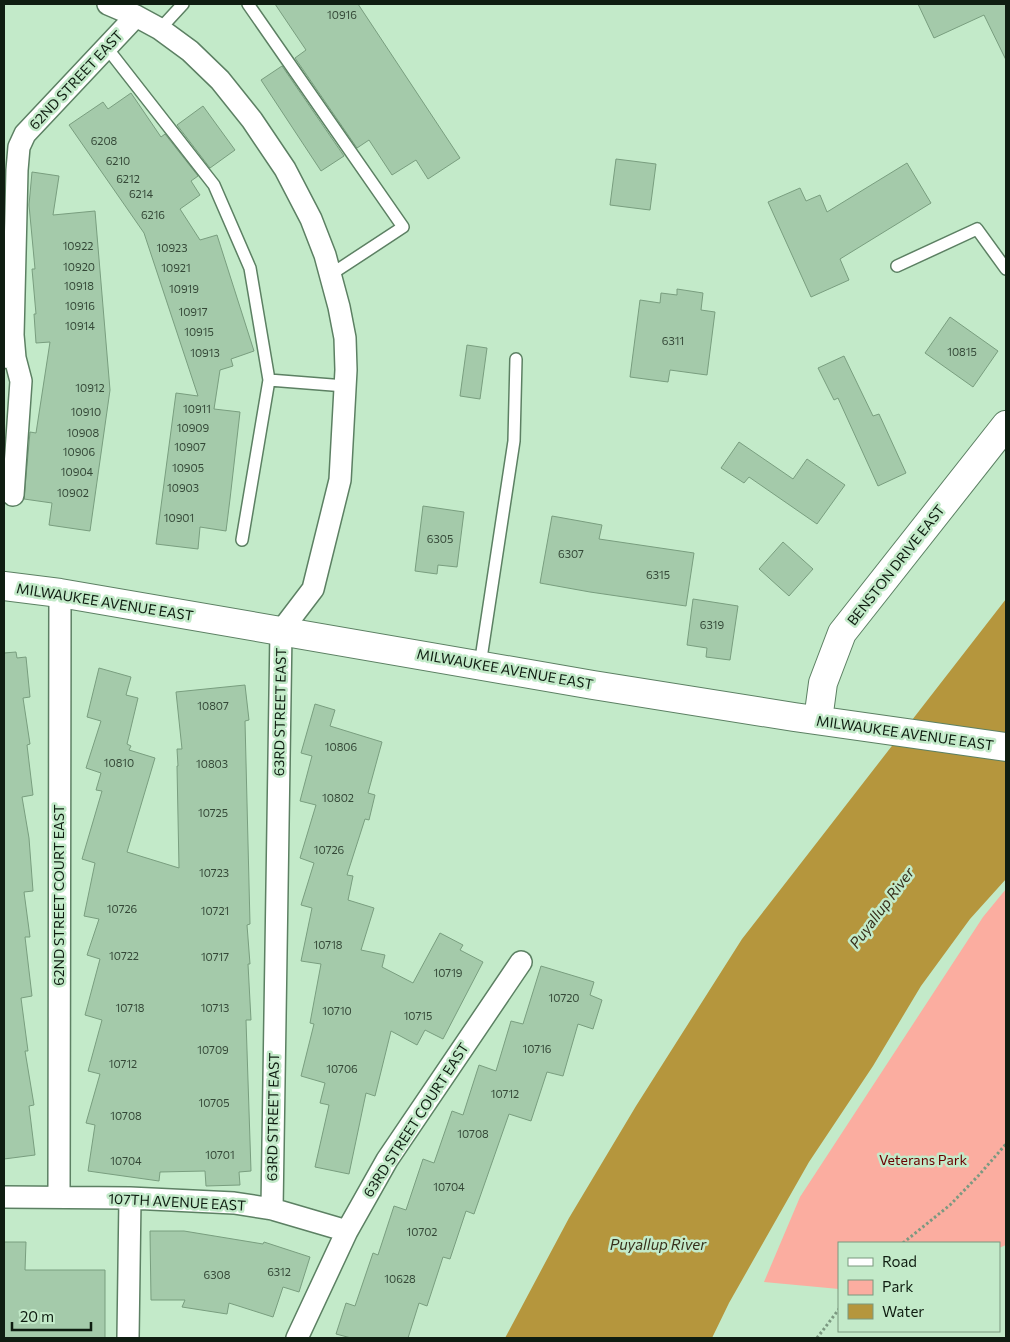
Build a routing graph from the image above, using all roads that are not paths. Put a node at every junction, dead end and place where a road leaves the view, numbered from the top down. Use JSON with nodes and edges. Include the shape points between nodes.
{"nodes":[{"id":1,"x":108,"y":4,"type":"edge"},
{"id":2,"x":183,"y":4,"type":"edge"},
{"id":3,"x":248,"y":4,"type":"edge"},
{"id":4,"x":136,"y":16,"type":"junction"},
{"id":5,"x":160,"y":29,"type":"junction"},
{"id":6,"x":107,"y":48,"type":"junction"},
{"id":7,"x":11,"y":146,"type":"edge"},
{"id":8,"x":897,"y":266,"type":"dead end"},
{"id":9,"x":1006,"y":268,"type":"edge"},
{"id":10,"x":330,"y":275,"type":"junction"},
{"id":11,"x":10,"y":358,"type":"edge"},
{"id":12,"x":516,"y":360,"type":"dead end"},
{"id":13,"x":269,"y":380,"type":"junction"},
{"id":14,"x":346,"y":386,"type":"junction"},
{"id":15,"x":1006,"y":425,"type":"edge"},
{"id":16,"x":13,"y":494,"type":"dead end"},
{"id":17,"x":242,"y":540,"type":"dead end"},
{"id":18,"x":4,"y":586,"type":"edge"},
{"id":19,"x":60,"y":593,"type":"junction"},
{"id":20,"x":281,"y":631,"type":"junction"},
{"id":21,"x":480,"y":665,"type":"junction"},
{"id":22,"x":818,"y":720,"type":"junction"},
{"id":23,"x":1006,"y":747,"type":"edge"},
{"id":24,"x":521,"y":962,"type":"dead end"},
{"id":25,"x":4,"y":1197,"type":"edge"},
{"id":26,"x":59,"y":1197,"type":"junction"},
{"id":27,"x":130,"y":1198,"type":"junction"},
{"id":28,"x":272,"y":1209,"type":"junction"},
{"id":29,"x":347,"y":1231,"type":"junction"},
{"id":30,"x":128,"y":1338,"type":"edge"},
{"id":31,"x":297,"y":1338,"type":"edge"}],
"edges":[{"from":1,"to":4,"type":"street","name":"63RD STREET EAST"},
{"from":2,"to":5,"type":"lane"},
{"from":3,"to":10,"type":"lane","via":[[403,227]]},
{"from":4,"to":5,"type":"street","name":"63RD STREET EAST"},
{"from":4,"to":6,"type":"street","name":"62ND STREET EAST"},
{"from":5,"to":10,"type":"street","name":"63RD STREET EAST","via":[[190,51],[220,80],[252,120],[285,169],[316,234]]},
{"from":6,"to":7,"type":"street","name":"62ND STREET EAST"},
{"from":6,"to":13,"type":"lane","via":[[214,185],[250,268]]},
{"from":7,"to":11,"type":"street","name":"62ND STREET EAST","via":[[17,170]]},
{"from":8,"to":9,"type":"lane","via":[[977,229]]},
{"from":10,"to":14,"type":"street","name":"63RD STREET EAST","via":[[345,338]]},
{"from":11,"to":16,"type":"street","name":"62ND STREET EAST","via":[[21,381]]},
{"from":12,"to":21,"type":"lane","via":[[514,441]]},
{"from":13,"to":14,"type":"lane"},
{"from":13,"to":17,"type":"lane"},
{"from":14,"to":20,"type":"street","name":"63RD STREET EAST","via":[[340,480],[313,589]]},
{"from":15,"to":22,"type":"street","name":"BENSTON DRIVE EAST","via":[[842,634],[823,684]]},
{"from":18,"to":19,"type":"street","name":"MILWAUKEE AVENUE EAST"},
{"from":19,"to":20,"type":"street","name":"MILWAUKEE AVENUE EAST"},
{"from":19,"to":26,"type":"street","name":"62ND STREET COURT EAST"},
{"from":20,"to":21,"type":"street","name":"MILWAUKEE AVENUE EAST"},
{"from":20,"to":28,"type":"street","name":"63RD STREET EAST"},
{"from":21,"to":22,"type":"street","name":"MILWAUKEE AVENUE EAST"},
{"from":22,"to":23,"type":"street","name":"MILWAUKEE AVENUE EAST"},
{"from":24,"to":29,"type":"street","name":"63RD STREET COURT EAST","via":[[386,1160]]},
{"from":25,"to":26,"type":"street","name":"107TH AVENUE EAST"},
{"from":26,"to":27,"type":"street","name":"107TH AVENUE EAST"},
{"from":27,"to":28,"type":"street","name":"107TH AVENUE EAST","via":[[234,1203]]},
{"from":27,"to":30,"type":"street"},
{"from":28,"to":29,"type":"street","name":"107TH AVENUE EAST"},
{"from":29,"to":31,"type":"street","name":"63RD STREET COURT EAST"}]}
